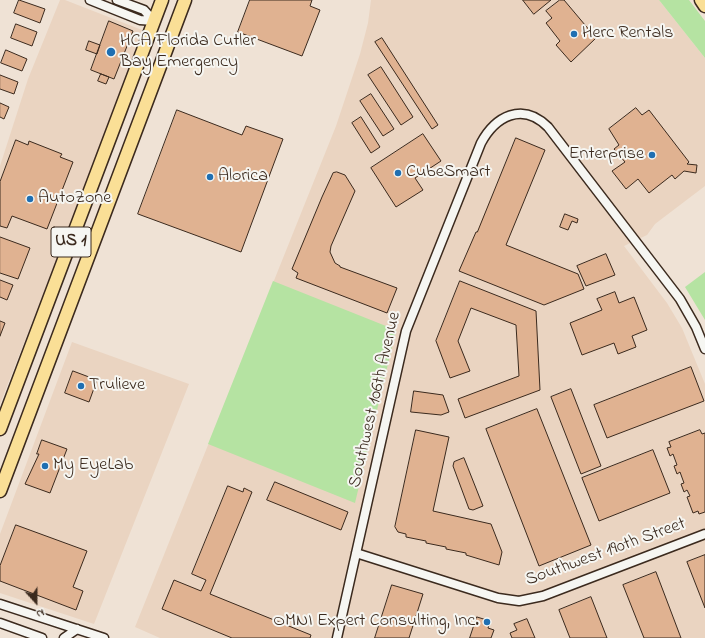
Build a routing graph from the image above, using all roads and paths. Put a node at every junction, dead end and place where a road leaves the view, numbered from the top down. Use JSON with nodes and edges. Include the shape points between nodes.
{"nodes":[{"id":1,"x":90,"y":0,"type":"edge"},
{"id":2,"x":117,"y":0,"type":"edge"},
{"id":3,"x":162,"y":0,"type":"edge"},
{"id":4,"x":185,"y":0,"type":"edge"},
{"id":5,"x":701,"y":0,"type":"edge"},
{"id":6,"x":705,"y":6,"type":"edge"},
{"id":7,"x":154,"y":21,"type":"junction"},
{"id":8,"x":174,"y":29,"type":"junction"},
{"id":9,"x":101,"y":161,"type":"junction"},
{"id":10,"x":121,"y":170,"type":"junction"},
{"id":11,"x":40,"y":322,"type":"junction"},
{"id":12,"x":60,"y":330,"type":"junction"},
{"id":13,"x":705,"y":348,"type":"edge"},
{"id":14,"x":0,"y":429,"type":"edge"},
{"id":15,"x":0,"y":491,"type":"edge"},
{"id":16,"x":705,"y":534,"type":"edge"},
{"id":17,"x":356,"y":553,"type":"junction"},
{"id":18,"x":0,"y":604,"type":"edge"},
{"id":19,"x":0,"y":623,"type":"edge"},
{"id":20,"x":76,"y":629,"type":"junction"},
{"id":21,"x":42,"y":638,"type":"edge"},
{"id":22,"x":64,"y":638,"type":"edge"},
{"id":23,"x":104,"y":638,"type":"edge"},
{"id":24,"x":337,"y":638,"type":"edge"}],
"edges":[{"from":1,"to":7,"type":"street","via":[[140,20]]},
{"from":2,"to":7,"type":"street","via":[[144,10]]},
{"from":3,"to":7,"type":"highway","number":"US 1"},
{"from":4,"to":8,"type":"highway","number":"US 1"},
{"from":5,"to":6,"type":"highway"},
{"from":7,"to":8,"type":"highway"},
{"from":7,"to":9,"type":"highway","number":"US 1"},
{"from":8,"to":10,"type":"highway","number":"US 1"},
{"from":9,"to":10,"type":"highway"},
{"from":9,"to":11,"type":"highway","number":"US 1"},
{"from":10,"to":12,"type":"highway","number":"US 1"},
{"from":11,"to":12,"type":"highway"},
{"from":11,"to":14,"type":"highway","number":"US 1"},
{"from":12,"to":15,"type":"highway","number":"US 1"},
{"from":13,"to":17,"type":"street","name":"Southwest 106th Avenue","via":[[680,299],[548,126],[529,115],[515,114],[505,117],[488,130],[480,144],[406,331]]},
{"from":16,"to":17,"type":"street","name":"Southwest 190th Street","via":[[547,594],[519,601],[487,595]]},
{"from":17,"to":24,"type":"street","name":"Southwest 106th Avenue"},
{"from":18,"to":20,"type":"street"},
{"from":19,"to":21,"type":"street"},
{"from":20,"to":22,"type":"street"},
{"from":20,"to":23,"type":"street"}]}
